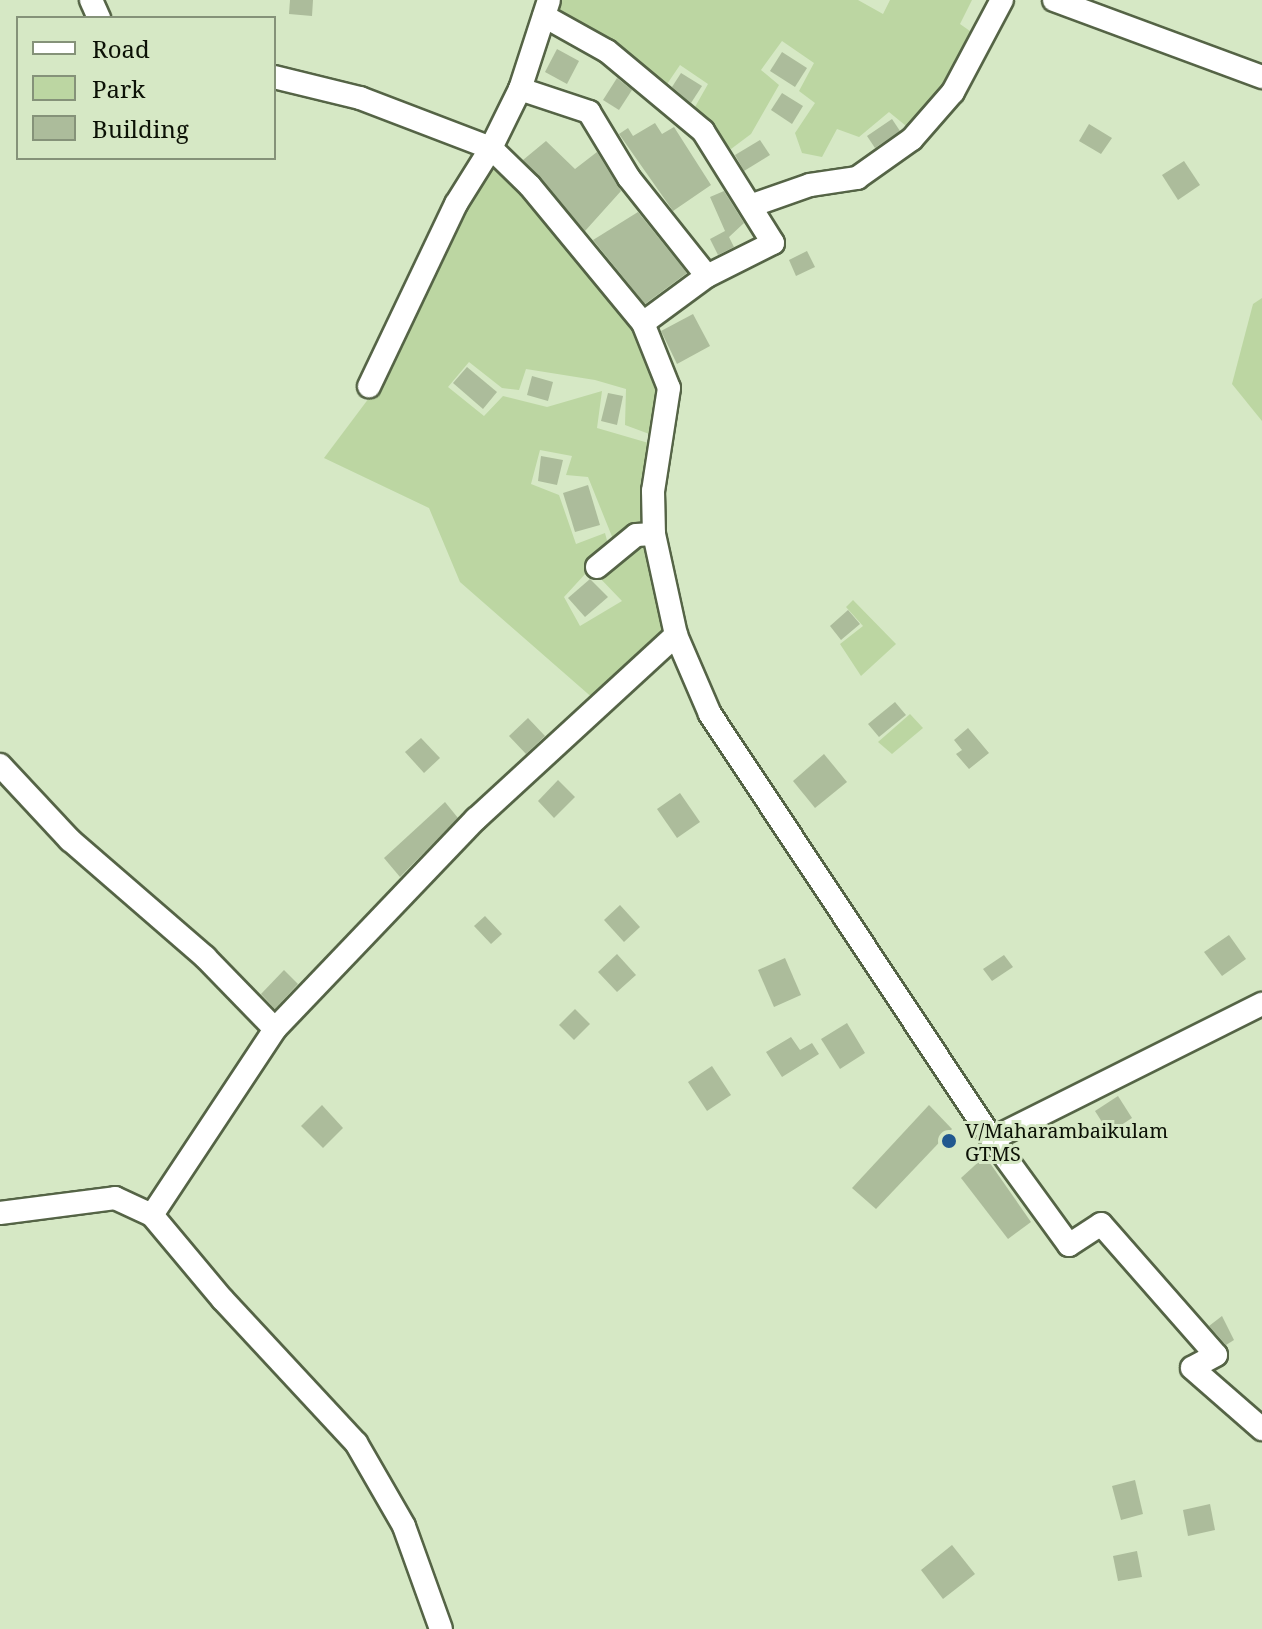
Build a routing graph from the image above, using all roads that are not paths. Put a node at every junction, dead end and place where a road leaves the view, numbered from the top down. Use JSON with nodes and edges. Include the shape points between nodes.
{"nodes":[{"id":1,"x":1002,"y":0,"type":"edge"},
{"id":2,"x":1054,"y":0,"type":"edge"},
{"id":3,"x":546,"y":8,"type":"edge"},
{"id":4,"x":276,"y":77,"type":"edge"},
{"id":5,"x":1262,"y":77,"type":"edge"},
{"id":6,"x":520,"y":89,"type":"junction"},
{"id":7,"x":491,"y":148,"type":"junction"},
{"id":8,"x":753,"y":205,"type":"junction"},
{"id":9,"x":707,"y":276,"type":"junction"},
{"id":10,"x":643,"y":323,"type":"junction"},
{"id":11,"x":369,"y":386,"type":"dead end"},
{"id":12,"x":654,"y":534,"type":"junction"},
{"id":13,"x":597,"y":567,"type":"dead end"},
{"id":14,"x":676,"y":635,"type":"junction"},
{"id":15,"x":0,"y":765,"type":"edge"},
{"id":16,"x":1262,"y":1004,"type":"edge"},
{"id":17,"x":275,"y":1029,"type":"junction"},
{"id":18,"x":992,"y":1139,"type":"junction"},
{"id":19,"x":0,"y":1213,"type":"edge"},
{"id":20,"x":152,"y":1215,"type":"junction"},
{"id":21,"x":1262,"y":1429,"type":"edge"},
{"id":22,"x":441,"y":1629,"type":"edge"}],
"edges":[{"from":1,"to":8,"type":"street","via":[[953,92],[912,139],[857,178],[810,185]]},
{"from":2,"to":5,"type":"street"},
{"from":3,"to":6,"type":"street"},
{"from":3,"to":8,"type":"street","via":[[703,131]]},
{"from":4,"to":7,"type":"street","via":[[360,98]]},
{"from":6,"to":7,"type":"street"},
{"from":6,"to":9,"type":"street","via":[[589,112],[629,178]]},
{"from":7,"to":10,"type":"street","via":[[530,186]]},
{"from":7,"to":11,"type":"street","via":[[456,204]]},
{"from":8,"to":9,"type":"street","via":[[773,243]]},
{"from":9,"to":10,"type":"street"},
{"from":10,"to":12,"type":"street","via":[[669,388],[653,491]]},
{"from":12,"to":13,"type":"street","via":[[636,535]]},
{"from":12,"to":14,"type":"street"},
{"from":14,"to":17,"type":"street","via":[[476,819]]},
{"from":14,"to":18,"type":"street","via":[[710,714]]},
{"from":15,"to":17,"type":"street","via":[[70,840],[205,957]]},
{"from":16,"to":18,"type":"street"},
{"from":17,"to":20,"type":"street"},
{"from":18,"to":21,"type":"street","via":[[1069,1245],[1101,1224],[1216,1355],[1192,1368]]},
{"from":19,"to":20,"type":"street","via":[[115,1198]]},
{"from":20,"to":22,"type":"street","via":[[356,1443],[404,1526]]}]}
